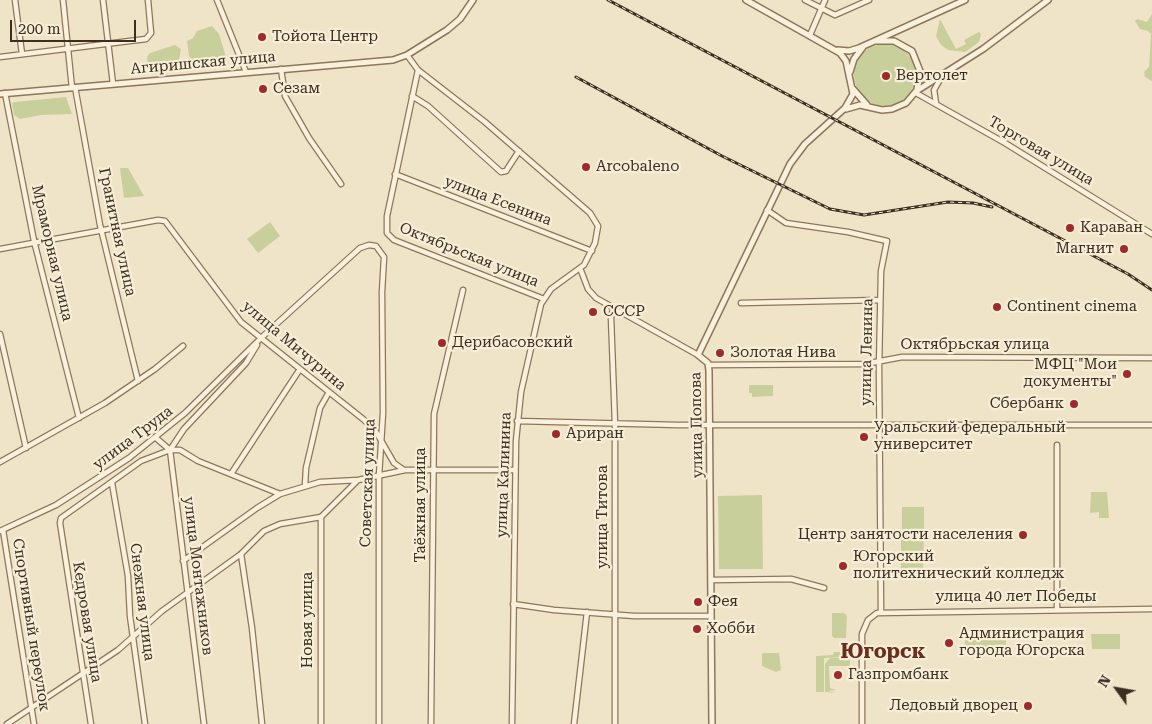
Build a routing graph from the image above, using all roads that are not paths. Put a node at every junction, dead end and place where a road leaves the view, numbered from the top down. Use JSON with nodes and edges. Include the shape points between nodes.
{"nodes":[{"id":1,"x":15,"y":0,"type":"edge"},
{"id":2,"x":63,"y":0,"type":"edge"},
{"id":3,"x":104,"y":0,"type":"edge"},
{"id":4,"x":148,"y":0,"type":"edge"},
{"id":5,"x":216,"y":0,"type":"edge"},
{"id":6,"x":473,"y":0,"type":"edge"},
{"id":7,"x":748,"y":0,"type":"edge"},
{"id":8,"x":805,"y":0,"type":"edge"},
{"id":9,"x":824,"y":0,"type":"edge"},
{"id":10,"x":869,"y":0,"type":"edge"},
{"id":11,"x":965,"y":0,"type":"edge"},
{"id":12,"x":1048,"y":0,"type":"edge"},
{"id":13,"x":822,"y":10,"type":"junction"},
{"id":14,"x":810,"y":35,"type":"junction"},
{"id":15,"x":875,"y":41,"type":"junction"},
{"id":16,"x":108,"y":43,"type":"junction"},
{"id":17,"x":866,"y":45,"type":"junction"},
{"id":18,"x":68,"y":48,"type":"junction"},
{"id":19,"x":835,"y":49,"type":"junction"},
{"id":20,"x":22,"y":54,"type":"junction"},
{"id":21,"x":407,"y":55,"type":"junction"},
{"id":22,"x":0,"y":57,"type":"edge"},
{"id":23,"x":281,"y":69,"type":"junction"},
{"id":24,"x":418,"y":70,"type":"junction"},
{"id":25,"x":246,"y":72,"type":"junction"},
{"id":26,"x":944,"y":74,"type":"junction"},
{"id":27,"x":850,"y":78,"type":"junction"},
{"id":28,"x":113,"y":84,"type":"junction"},
{"id":29,"x":852,"y":86,"type":"junction"},
{"id":30,"x":74,"y":88,"type":"junction"},
{"id":31,"x":916,"y":91,"type":"junction"},
{"id":32,"x":2,"y":94,"type":"edge"},
{"id":33,"x":412,"y":96,"type":"junction"},
{"id":34,"x":936,"y":104,"type":"junction"},
{"id":35,"x":872,"y":108,"type":"junction"},
{"id":36,"x":841,"y":112,"type":"junction"},
{"id":37,"x":519,"y":151,"type":"junction"},
{"id":38,"x":396,"y":174,"type":"junction"},
{"id":39,"x":341,"y":184,"type":"dead end"},
{"id":40,"x":767,"y":210,"type":"junction"},
{"id":41,"x":101,"y":229,"type":"junction"},
{"id":42,"x":1152,"y":234,"type":"edge"},
{"id":43,"x":34,"y":241,"type":"junction"},
{"id":44,"x":376,"y":246,"type":"joint"},
{"id":45,"x":0,"y":249,"type":"edge"},
{"id":46,"x":592,"y":251,"type":"junction"},
{"id":47,"x":580,"y":268,"type":"junction"},
{"id":48,"x":463,"y":290,"type":"dead end"},
{"id":49,"x":544,"y":299,"type":"junction"},
{"id":50,"x":880,"y":300,"type":"junction"},
{"id":51,"x":741,"y":303,"type":"dead end"},
{"id":52,"x":613,"y":310,"type":"junction"},
{"id":53,"x":0,"y":334,"type":"edge"},
{"id":54,"x":261,"y":338,"type":"junction"},
{"id":55,"x":703,"y":345,"type":"junction"},
{"id":56,"x":183,"y":346,"type":"dead end"},
{"id":57,"x":698,"y":355,"type":"junction"},
{"id":58,"x":1152,"y":358,"type":"edge"},
{"id":59,"x":879,"y":362,"type":"junction"},
{"id":60,"x":708,"y":364,"type":"junction"},
{"id":61,"x":300,"y":369,"type":"junction"},
{"id":62,"x":138,"y":381,"type":"junction"},
{"id":63,"x":330,"y":392,"type":"junction"},
{"id":64,"x":79,"y":418,"type":"junction"},
{"id":65,"x":517,"y":422,"type":"junction"},
{"id":66,"x":615,"y":424,"type":"junction"},
{"id":67,"x":710,"y":424,"type":"junction"},
{"id":68,"x":878,"y":424,"type":"junction"},
{"id":69,"x":1152,"y":425,"type":"edge"},
{"id":70,"x":156,"y":438,"type":"junction"},
{"id":71,"x":380,"y":438,"type":"junction"},
{"id":72,"x":1057,"y":444,"type":"dead end"},
{"id":73,"x":26,"y":448,"type":"junction"},
{"id":74,"x":170,"y":450,"type":"junction"},
{"id":75,"x":0,"y":462,"type":"edge"},
{"id":76,"x":405,"y":470,"type":"junction"},
{"id":77,"x":434,"y":470,"type":"junction"},
{"id":78,"x":516,"y":470,"type":"junction"},
{"id":79,"x":231,"y":474,"type":"junction"},
{"id":80,"x":379,"y":476,"type":"junction"},
{"id":81,"x":358,"y":480,"type":"junction"},
{"id":82,"x":112,"y":483,"type":"junction"},
{"id":83,"x":306,"y":485,"type":"junction"},
{"id":84,"x":280,"y":494,"type":"junction"},
{"id":85,"x":320,"y":517,"type":"junction"},
{"id":86,"x":60,"y":524,"type":"joint"},
{"id":87,"x":2,"y":531,"type":"edge"},
{"id":88,"x":241,"y":554,"type":"junction"},
{"id":89,"x":183,"y":561,"type":"junction"},
{"id":90,"x":711,"y":580,"type":"junction"},
{"id":91,"x":824,"y":588,"type":"dead end"},
{"id":92,"x":187,"y":594,"type":"junction"},
{"id":93,"x":513,"y":604,"type":"junction"},
{"id":94,"x":1152,"y":609,"type":"edge"},
{"id":95,"x":1057,"y":610,"type":"junction"},
{"id":96,"x":587,"y":612,"type":"junction"},
{"id":97,"x":881,"y":612,"type":"junction"},
{"id":98,"x":616,"y":615,"type":"junction"},
{"id":99,"x":711,"y":616,"type":"junction"},
{"id":100,"x":133,"y":635,"type":"junction"},
{"id":101,"x":82,"y":674,"type":"junction"},
{"id":102,"x":32,"y":707,"type":"junction"},
{"id":103,"x":7,"y":724,"type":"edge"},
{"id":104,"x":34,"y":724,"type":"edge"},
{"id":105,"x":91,"y":724,"type":"edge"},
{"id":106,"x":145,"y":724,"type":"edge"},
{"id":107,"x":204,"y":724,"type":"edge"},
{"id":108,"x":262,"y":724,"type":"edge"},
{"id":109,"x":321,"y":724,"type":"edge"},
{"id":110,"x":379,"y":724,"type":"edge"},
{"id":111,"x":431,"y":724,"type":"edge"},
{"id":112,"x":512,"y":724,"type":"edge"},
{"id":113,"x":574,"y":724,"type":"edge"},
{"id":114,"x":615,"y":724,"type":"edge"},
{"id":115,"x":712,"y":724,"type":"edge"},
{"id":116,"x":862,"y":724,"type":"edge"}],
"edges":[{"from":1,"to":20,"type":"street"},
{"from":2,"to":18,"type":"street","name":"Гранитная улица"},
{"from":3,"to":16,"type":"street"},
{"from":4,"to":16,"type":"street","via":[[151,33],[146,39]]},
{"from":5,"to":25,"type":"street"},
{"from":6,"to":21,"type":"street","name":"Агиришская улица","via":[[454,24]]},
{"from":7,"to":14,"type":"street"},
{"from":8,"to":13,"type":"street"},
{"from":9,"to":13,"type":"street"},
{"from":10,"to":13,"type":"street","via":[[835,15]]},
{"from":11,"to":15,"type":"street"},
{"from":12,"to":26,"type":"street","via":[[984,49]]},
{"from":13,"to":14,"type":"street"},
{"from":14,"to":19,"type":"street"},
{"from":15,"to":17,"type":"street"},
{"from":15,"to":31,"type":"street","via":[[894,41],[912,51],[920,71]]},
{"from":16,"to":18,"type":"street"},
{"from":16,"to":28,"type":"street"},
{"from":17,"to":19,"type":"street","via":[[849,51]]},
{"from":17,"to":27,"type":"street","via":[[854,59]]},
{"from":18,"to":20,"type":"street"},
{"from":18,"to":30,"type":"street","name":"Гранитная улица"},
{"from":19,"to":27,"type":"street","via":[[844,58]]},
{"from":20,"to":22,"type":"street"},
{"from":21,"to":23,"type":"street","name":"Агиришская улица","via":[[393,60]]},
{"from":21,"to":24,"type":"street"},
{"from":23,"to":25,"type":"street","name":"Агиришская улица"},
{"from":23,"to":39,"type":"street","via":[[285,96]]},
{"from":24,"to":33,"type":"street"},
{"from":24,"to":37,"type":"street"},
{"from":25,"to":28,"type":"street","name":"Агиришская улица"},
{"from":26,"to":31,"type":"street"},
{"from":26,"to":34,"type":"street","via":[[934,90]]},
{"from":27,"to":29,"type":"street"},
{"from":28,"to":30,"type":"street","name":"Агиришская улица"},
{"from":29,"to":35,"type":"street","via":[[860,99]]},
{"from":29,"to":36,"type":"street","via":[[852,99]]},
{"from":30,"to":32,"type":"street","name":"Агиришская улица"},
{"from":30,"to":41,"type":"street","name":"Гранитная улица"},
{"from":31,"to":34,"type":"street","name":"Торговая улица"},
{"from":31,"to":35,"type":"street","via":[[897,108]]},
{"from":32,"to":43,"type":"street","name":"Мраморная улица"},
{"from":33,"to":37,"type":"street","via":[[501,172],[506,171]]},
{"from":33,"to":38,"type":"street"},
{"from":34,"to":42,"type":"street","name":"Торговая улица"},
{"from":35,"to":36,"type":"street","via":[[856,105]]},
{"from":36,"to":40,"type":"street","name":"улица Попова","via":[[800,150]]},
{"from":37,"to":46,"type":"street","via":[[596,219],[598,233]]},
{"from":38,"to":46,"type":"street","name":"улица Есенина"},
{"from":38,"to":49,"type":"street","name":"Октябрьская улица","via":[[386,216],[387,233],[394,240]]},
{"from":40,"to":50,"type":"street","name":"улица Ленина","via":[[790,224],[887,241]]},
{"from":40,"to":55,"type":"street","name":"улица Попова"},
{"from":41,"to":43,"type":"street"},
{"from":41,"to":54,"type":"street","name":"улица Мичурина","via":[[162,220],[167,222],[236,318]]},
{"from":41,"to":62,"type":"street","name":"Гранитная улица"},
{"from":43,"to":45,"type":"street"},
{"from":43,"to":64,"type":"street","name":"Мраморная улица"},
{"from":44,"to":54,"type":"street","name":"улица Труда","via":[[360,248]]},
{"from":44,"to":71,"type":"street","name":"Советская улица","via":[[384,257]]},
{"from":46,"to":47,"type":"street","name":"улица Калинина"},
{"from":47,"to":49,"type":"street","name":"улица Калинина","via":[[551,289]]},
{"from":47,"to":52,"type":"street","via":[[591,294]]},
{"from":48,"to":77,"type":"street","name":"Таёжная улица","via":[[435,399]]},
{"from":49,"to":65,"type":"street","name":"улица Калинина","via":[[532,338]]},
{"from":50,"to":51,"type":"street"},
{"from":50,"to":59,"type":"street","name":"улица Ленина"},
{"from":52,"to":57,"type":"street"},
{"from":52,"to":66,"type":"street","name":"улица Титова"},
{"from":53,"to":73,"type":"street"},
{"from":54,"to":61,"type":"street","name":"улица Мичурина"},
{"from":54,"to":70,"type":"street","name":"улица Труда"},
{"from":54,"to":74,"type":"street","name":"улица Труда","via":[[246,363],[184,429]]},
{"from":55,"to":57,"type":"street","name":"улица Попова"},
{"from":55,"to":60,"type":"street"},
{"from":56,"to":62,"type":"street"},
{"from":57,"to":60,"type":"street","name":"улица Попова"},
{"from":58,"to":59,"type":"street","name":"Октябрьская улица","via":[[910,357]]},
{"from":59,"to":60,"type":"street","name":"Октябрьская улица"},
{"from":59,"to":68,"type":"street","name":"улица Ленина"},
{"from":60,"to":67,"type":"street","name":"улица Попова"},
{"from":61,"to":63,"type":"street","name":"улица Мичурина"},
{"from":61,"to":79,"type":"street"},
{"from":62,"to":64,"type":"street"},
{"from":63,"to":71,"type":"street","name":"улица Мичурина"},
{"from":63,"to":83,"type":"street","via":[[320,408],[306,468]]},
{"from":64,"to":73,"type":"street"},
{"from":65,"to":66,"type":"street"},
{"from":65,"to":78,"type":"street","name":"улица Калинина"},
{"from":66,"to":67,"type":"street"},
{"from":66,"to":98,"type":"street","name":"улица Титова"},
{"from":67,"to":68,"type":"street"},
{"from":67,"to":90,"type":"street","name":"улица Попова"},
{"from":68,"to":69,"type":"street"},
{"from":68,"to":97,"type":"street","name":"улица Ленина"},
{"from":70,"to":74,"type":"street"},
{"from":70,"to":87,"type":"street","name":"улица Труда","via":[[56,506]]},
{"from":71,"to":76,"type":"street","name":"улица Мичурина","via":[[394,463]]},
{"from":71,"to":80,"type":"street","name":"Советская улица"},
{"from":72,"to":95,"type":"street"},
{"from":73,"to":75,"type":"street"},
{"from":74,"to":79,"type":"street","via":[[180,450]]},
{"from":74,"to":82,"type":"street","name":"улица Труда","via":[[141,461]]},
{"from":74,"to":89,"type":"street","name":"улица Монтажников"},
{"from":76,"to":77,"type":"street"},
{"from":76,"to":80,"type":"street"},
{"from":77,"to":78,"type":"street"},
{"from":77,"to":111,"type":"street","name":"Таёжная улица"},
{"from":78,"to":93,"type":"street","name":"улица Калинина"},
{"from":79,"to":84,"type":"street"},
{"from":80,"to":81,"type":"street"},
{"from":80,"to":110,"type":"street","name":"Советская улица"},
{"from":81,"to":83,"type":"street","via":[[329,480]]},
{"from":81,"to":85,"type":"street"},
{"from":82,"to":86,"type":"street","name":"улица Труда","via":[[65,514]]},
{"from":82,"to":100,"type":"street","name":"Снежная улица","via":[[128,576]]},
{"from":83,"to":84,"type":"street"},
{"from":84,"to":89,"type":"street"},
{"from":85,"to":88,"type":"street","via":[[272,527]]},
{"from":85,"to":109,"type":"street","name":"Новая улица"},
{"from":86,"to":101,"type":"street","name":"Кедровая улица"},
{"from":87,"to":102,"type":"street","name":"Спортивный переулок"},
{"from":88,"to":92,"type":"street"},
{"from":88,"to":108,"type":"street"},
{"from":89,"to":92,"type":"street","name":"улица Монтажников"},
{"from":90,"to":91,"type":"street","via":[[791,579]]},
{"from":90,"to":99,"type":"street","name":"улица Попова"},
{"from":92,"to":100,"type":"street"},
{"from":92,"to":107,"type":"street","name":"улица Монтажников"},
{"from":93,"to":96,"type":"street"},
{"from":93,"to":112,"type":"street","name":"улица Калинина"},
{"from":94,"to":95,"type":"street","name":"улица 40 лет Победы"},
{"from":95,"to":97,"type":"street","name":"улица 40 лет Победы"},
{"from":96,"to":98,"type":"street"},
{"from":96,"to":113,"type":"street"},
{"from":97,"to":116,"type":"street","via":[[868,620],[862,634]]},
{"from":98,"to":99,"type":"street"},
{"from":98,"to":114,"type":"street","name":"улица Титова"},
{"from":99,"to":115,"type":"street","name":"улица Попова"},
{"from":100,"to":101,"type":"street","via":[[118,650]]},
{"from":100,"to":106,"type":"street","name":"Снежная улица"},
{"from":101,"to":102,"type":"street"},
{"from":101,"to":105,"type":"street","name":"Кедровая улица"},
{"from":102,"to":103,"type":"street"},
{"from":102,"to":104,"type":"street","name":"Спортивный переулок"}]}
